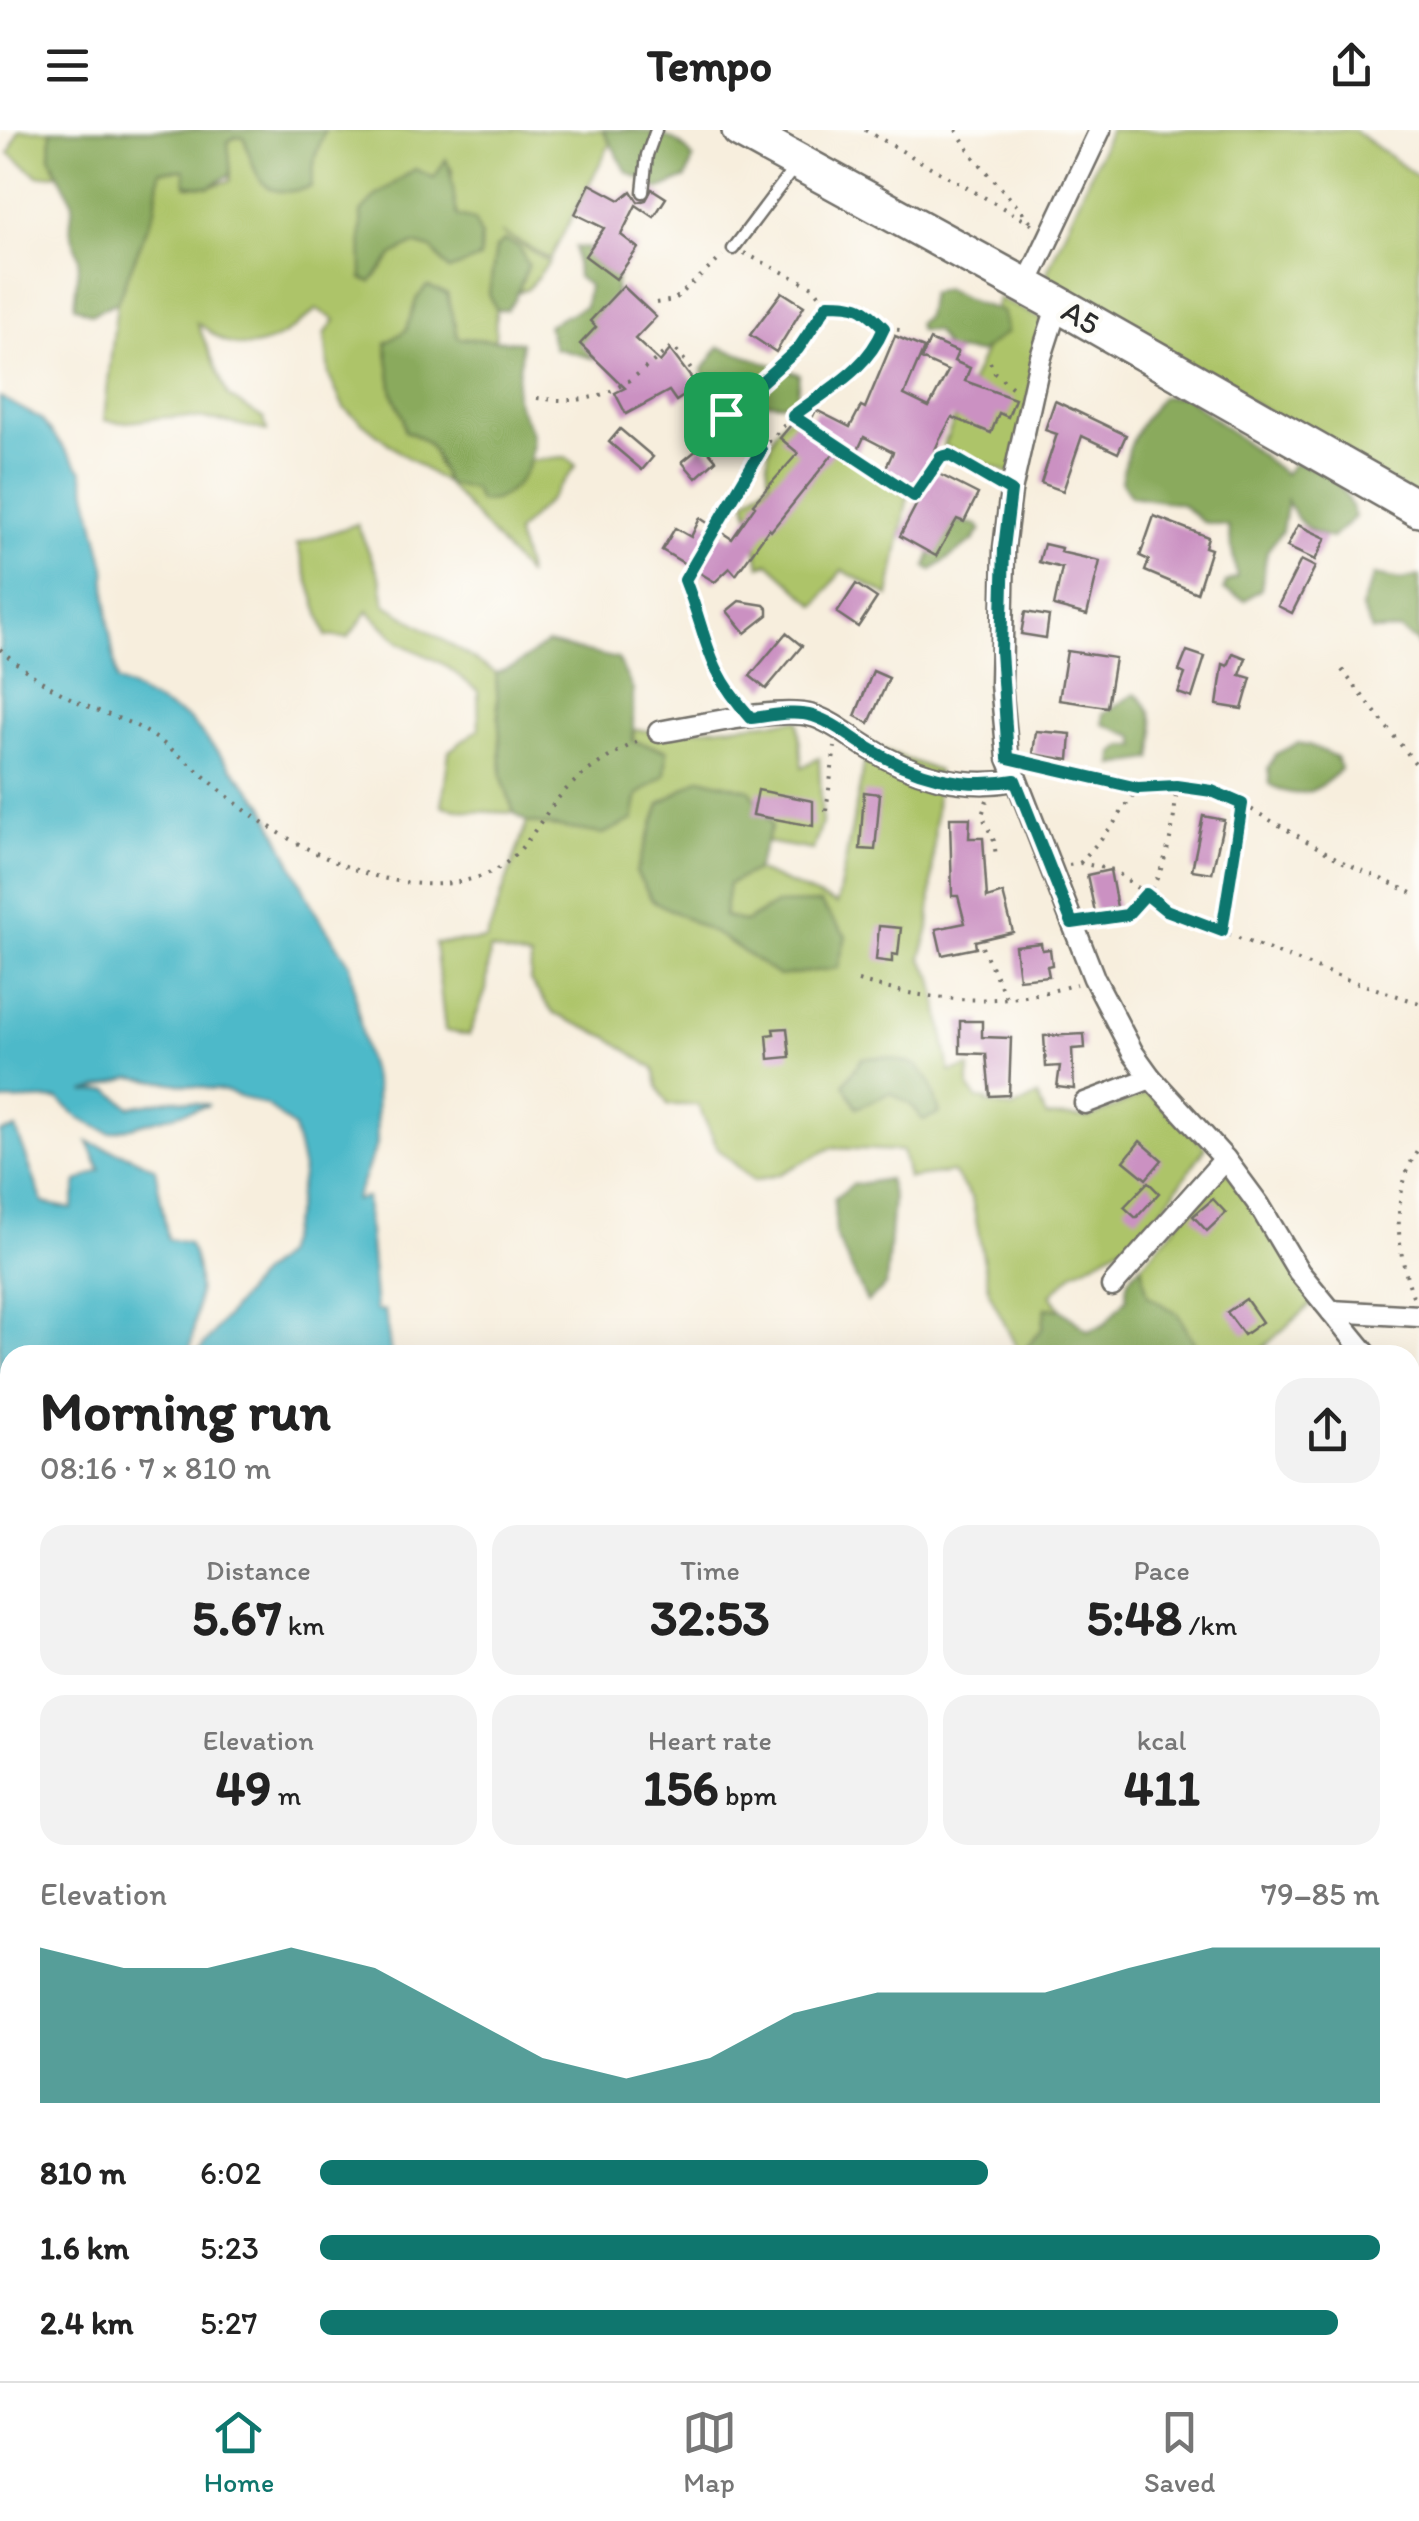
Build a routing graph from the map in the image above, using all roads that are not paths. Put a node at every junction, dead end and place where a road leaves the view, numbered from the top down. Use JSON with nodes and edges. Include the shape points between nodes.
{"nodes":[{"id":1,"x":656,"y":130,"type":"edge"},
{"id":2,"x":740,"y":130,"type":"edge"},
{"id":3,"x":1100,"y":130,"type":"edge"},
{"id":4,"x":798,"y":163,"type":"junction"},
{"id":5,"x":644,"y":192,"type":"dead end"},
{"id":6,"x":733,"y":248,"type":"road end"},
{"id":7,"x":1026,"y":286,"type":"junction"},
{"id":8,"x":1058,"y":304,"type":"junction"},
{"id":9,"x":1419,"y":509,"type":"edge"},
{"id":10,"x":659,"y":732,"type":"road end"},
{"id":11,"x":1015,"y":780,"type":"junction"},
{"id":12,"x":1151,"y":1078,"type":"junction"},
{"id":13,"x":1085,"y":1103,"type":"dead end"},
{"id":14,"x":1225,"y":1160,"type":"junction"},
{"id":15,"x":1112,"y":1286,"type":"dead end"},
{"id":16,"x":1331,"y":1312,"type":"junction"},
{"id":17,"x":1419,"y":1316,"type":"edge"},
{"id":18,"x":1358,"y":1345,"type":"edge"}],
"edges":[{"from":1,"to":5,"type":"lane","via":[[646,154]]},
{"from":2,"to":4,"type":"highway","name":"A5","number":"A5"},
{"from":3,"to":7,"type":"street","via":[[1042,230]]},
{"from":4,"to":6,"type":"lane"},
{"from":4,"to":7,"type":"highway","name":"A5","number":"A5"},
{"from":7,"to":8,"type":"highway","name":"A5","number":"A5"},
{"from":8,"to":9,"type":"highway","name":"A5","number":"A5"},
{"from":8,"to":11,"type":"street","via":[[1011,491],[1004,548],[1001,651]]},
{"from":10,"to":11,"type":"street","via":[[815,716],[910,769],[991,785]]},
{"from":11,"to":12,"type":"street","via":[[1094,978]]},
{"from":12,"to":13,"type":"street"},
{"from":12,"to":14,"type":"street"},
{"from":14,"to":15,"type":"street"},
{"from":14,"to":16,"type":"street"},
{"from":16,"to":17,"type":"street"},
{"from":16,"to":18,"type":"street"}]}
